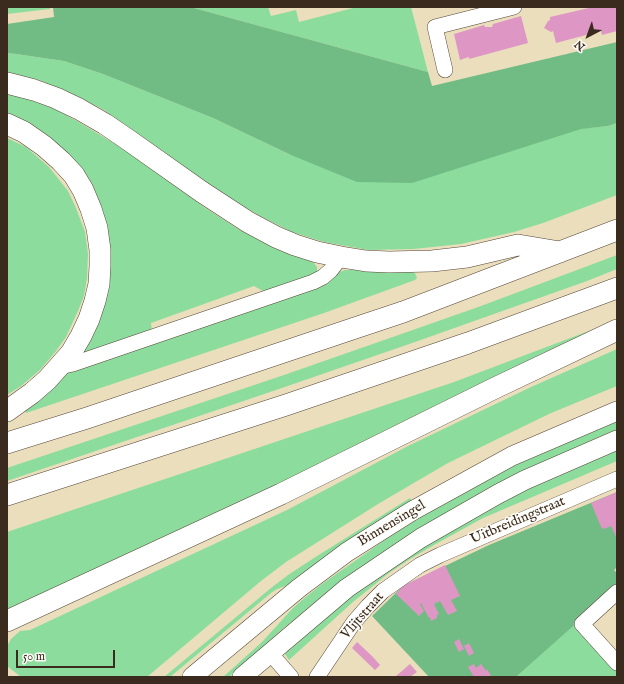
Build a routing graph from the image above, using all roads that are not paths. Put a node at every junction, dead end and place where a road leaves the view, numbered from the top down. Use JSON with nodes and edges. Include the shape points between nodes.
{"nodes":[{"id":1,"x":514,"y":7,"type":"edge"},
{"id":2,"x":445,"y":70,"type":"dead end"},
{"id":3,"x":7,"y":83,"type":"edge"},
{"id":4,"x":7,"y":124,"type":"edge"},
{"id":5,"x":617,"y":230,"type":"edge"},
{"id":6,"x":560,"y":253,"type":"junction"},
{"id":7,"x":341,"y":257,"type":"junction"},
{"id":8,"x":617,"y":288,"type":"edge"},
{"id":9,"x":617,"y":330,"type":"edge"},
{"id":10,"x":59,"y":367,"type":"junction"},
{"id":11,"x":7,"y":411,"type":"edge"},
{"id":12,"x":617,"y":411,"type":"edge"},
{"id":13,"x":617,"y":440,"type":"edge"},
{"id":14,"x":7,"y":444,"type":"edge"},
{"id":15,"x":617,"y":479,"type":"edge"},
{"id":16,"x":7,"y":495,"type":"edge"},
{"id":17,"x":420,"y":565,"type":"joint"},
{"id":18,"x":617,"y":592,"type":"edge"},
{"id":19,"x":62,"y":596,"type":"junction"},
{"id":20,"x":7,"y":621,"type":"edge"},
{"id":21,"x":7,"y":635,"type":"edge"},
{"id":22,"x":270,"y":653,"type":"junction"},
{"id":23,"x":617,"y":663,"type":"edge"},
{"id":24,"x":192,"y":677,"type":"edge"},
{"id":25,"x":242,"y":677,"type":"edge"},
{"id":26,"x":291,"y":677,"type":"edge"},
{"id":27,"x":317,"y":677,"type":"edge"}],
"edges":[{"from":1,"to":2,"type":"street","via":[[435,27]]},
{"from":3,"to":7,"type":"highway","via":[[56,98],[106,124],[248,222],[295,245]]},
{"from":4,"to":10,"type":"highway","via":[[30,135],[62,161],[83,190],[97,228],[100,266],[95,302],[81,336]]},
{"from":5,"to":6,"type":"highway"},
{"from":6,"to":7,"type":"highway","via":[[518,245],[467,257],[432,261],[366,261]]},
{"from":6,"to":14,"type":"highway","via":[[403,312]]},
{"from":7,"to":10,"type":"street","via":[[331,270],[313,282]]},
{"from":8,"to":16,"type":"highway","via":[[286,406]]},
{"from":9,"to":19,"type":"highway","via":[[281,494]]},
{"from":10,"to":11,"type":"highway","via":[[32,393]]},
{"from":12,"to":24,"type":"main road","name":"Binnensingel","via":[[512,456],[412,511],[354,548],[299,588]]},
{"from":13,"to":22,"type":"main road","name":"Binnensingel","via":[[498,494],[421,538],[347,588]]},
{"from":15,"to":17,"type":"street","name":"Uitbreidingstraat"},
{"from":17,"to":27,"type":"street","name":"Vlijtstraat","via":[[383,591],[368,606],[354,622]]},
{"from":18,"to":23,"type":"street","via":[[582,624]]},
{"from":19,"to":20,"type":"highway"},
{"from":19,"to":21,"type":"highway","via":[[23,620]]},
{"from":22,"to":25,"type":"main road","name":"Binnensingel"},
{"from":22,"to":26,"type":"street"}]}
